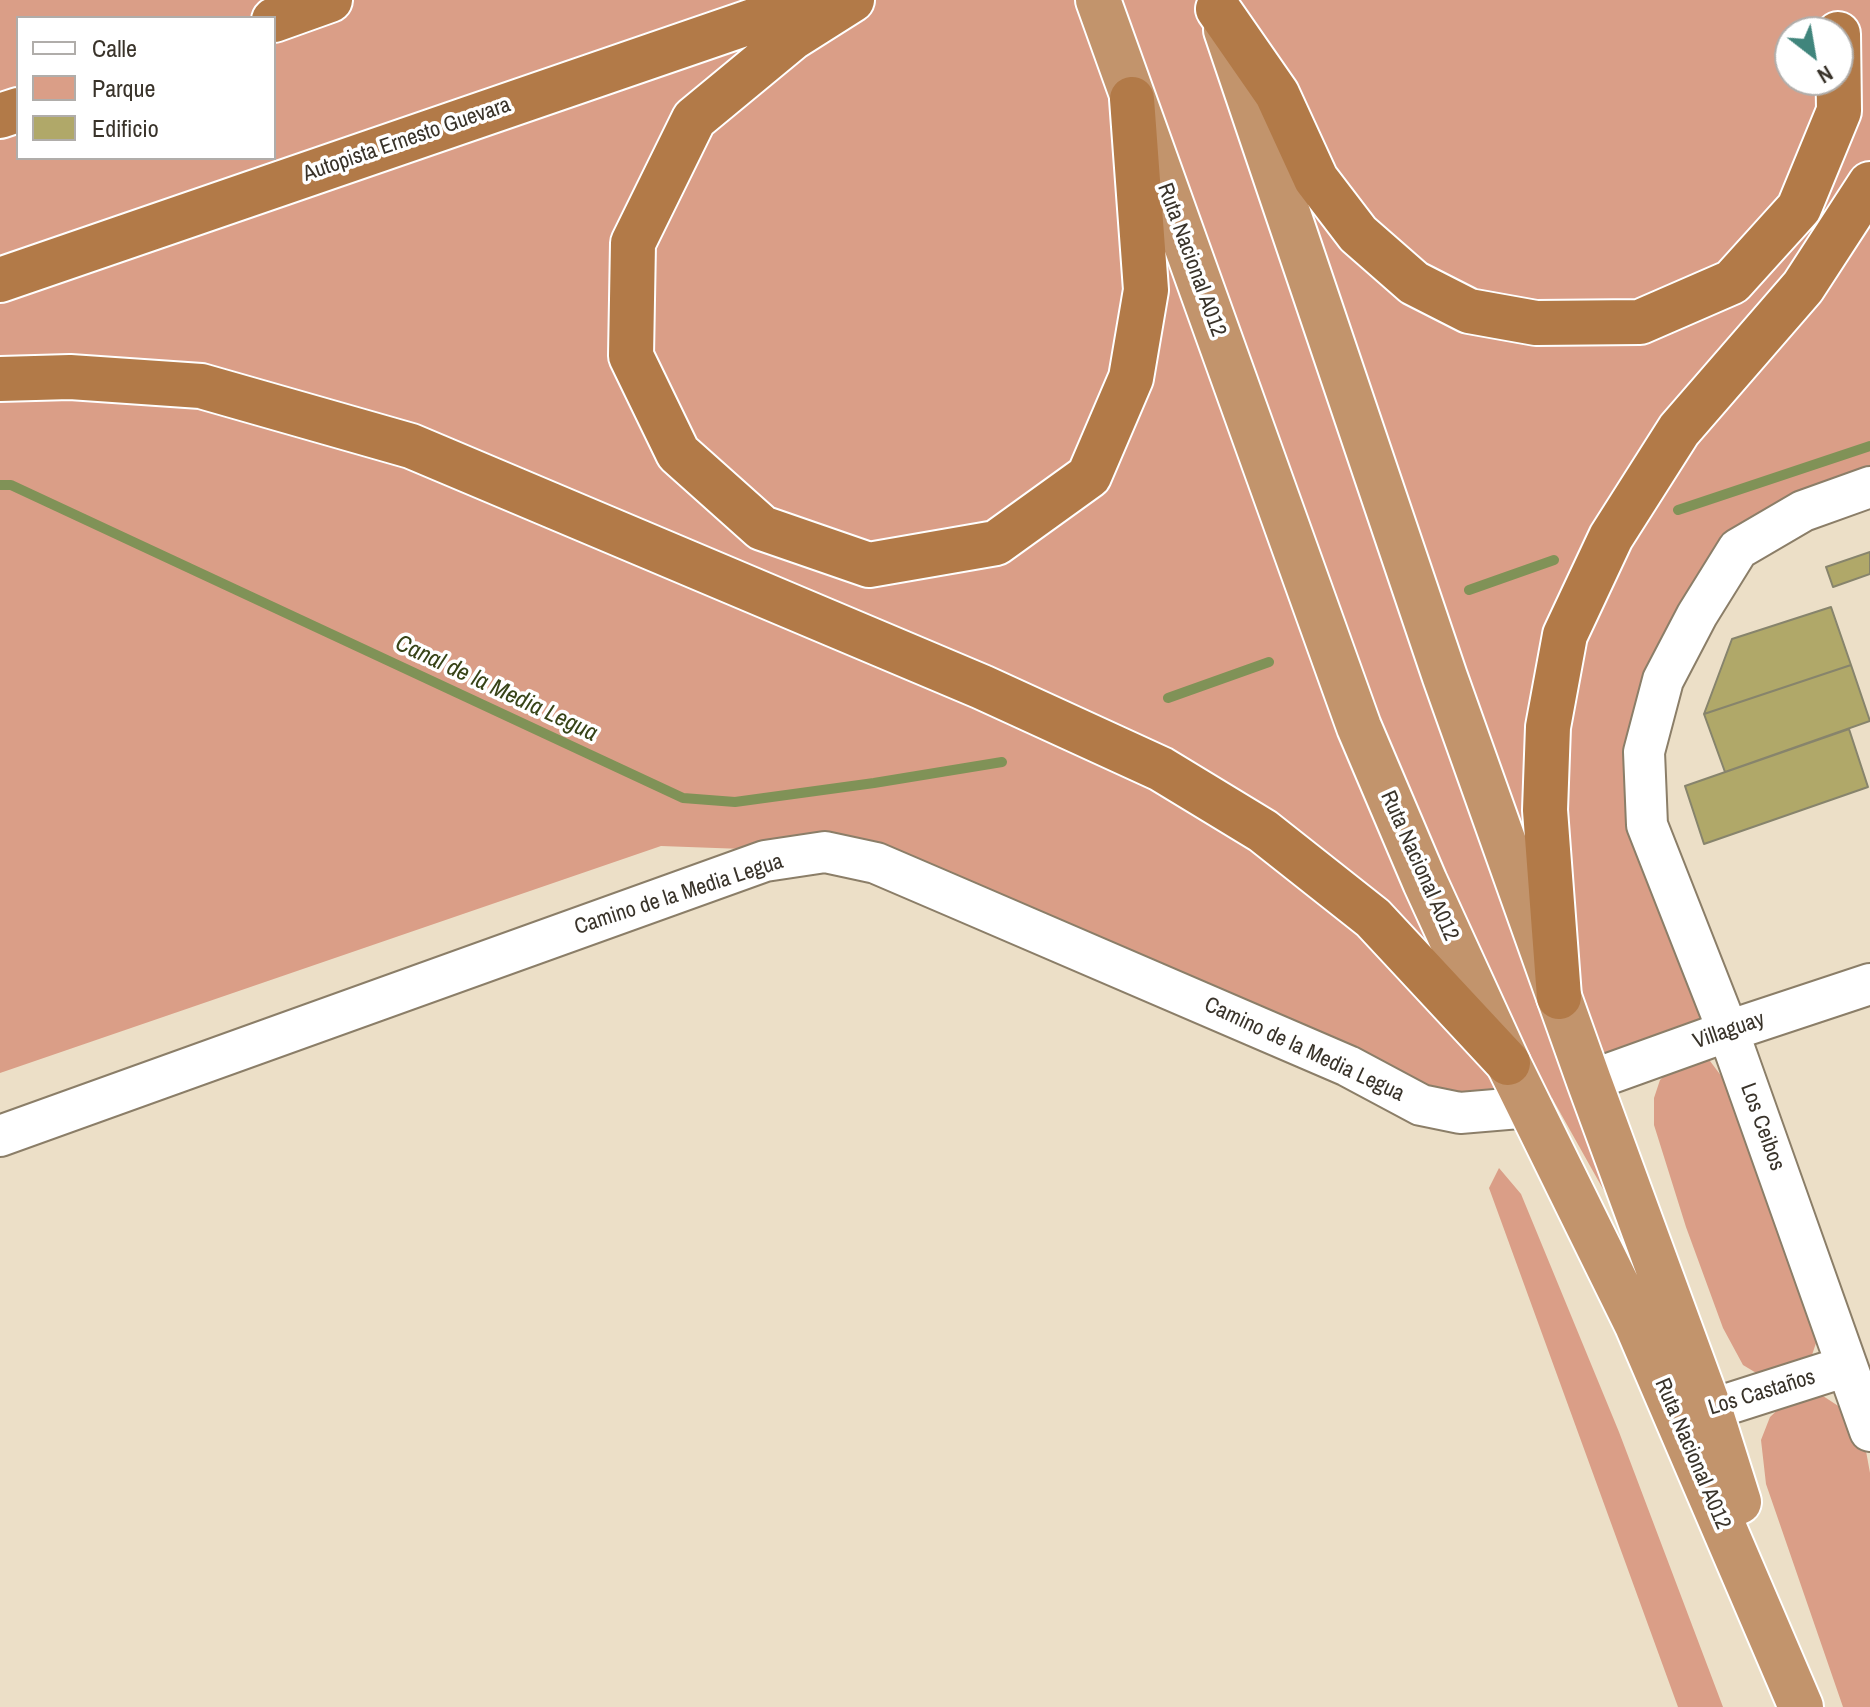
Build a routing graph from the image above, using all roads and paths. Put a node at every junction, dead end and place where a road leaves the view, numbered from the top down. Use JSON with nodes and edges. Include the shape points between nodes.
{"nodes":[{"id":1,"x":330,"y":0,"type":"edge"},
{"id":2,"x":814,"y":0,"type":"edge"},
{"id":3,"x":852,"y":0,"type":"edge"},
{"id":4,"x":1098,"y":0,"type":"edge"},
{"id":5,"x":1217,"y":4,"type":"edge"},
{"id":6,"x":276,"y":19,"type":"edge"},
{"id":7,"x":1839,"y":96,"type":"edge"},
{"id":8,"x":1132,"y":99,"type":"junction"},
{"id":9,"x":1870,"y":184,"type":"edge"},
{"id":10,"x":0,"y":280,"type":"edge"},
{"id":11,"x":0,"y":379,"type":"edge"},
{"id":12,"x":1870,"y":487,"type":"edge"},
{"id":13,"x":1870,"y":984,"type":"edge"},
{"id":14,"x":1559,"y":997,"type":"junction"},
{"id":15,"x":1728,"y":1031,"type":"junction"},
{"id":16,"x":1508,"y":1063,"type":"junction"},
{"id":17,"x":1589,"y":1081,"type":"junction"},
{"id":18,"x":1531,"y":1107,"type":"junction"},
{"id":19,"x":0,"y":1136,"type":"edge"},
{"id":20,"x":1847,"y":1366,"type":"junction"},
{"id":21,"x":1693,"y":1415,"type":"junction"},
{"id":22,"x":1870,"y":1431,"type":"edge"},
{"id":23,"x":1802,"y":1707,"type":"edge"}],
"edges":[{"from":1,"to":6,"type":"highway"},
{"from":2,"to":10,"type":"highway","name":"Autopista Ernesto Guevara"},
{"from":3,"to":8,"type":"highway","via":[[792,38],[694,119],[633,243],[631,356],[678,453],[762,528],[869,565],[996,543],[1089,476],[1131,378],[1146,290]]},
{"from":4,"to":8,"type":"highway","name":"Ruta Nacional A012"},
{"from":5,"to":7,"type":"highway","via":[[1277,94],[1316,179],[1358,234],[1414,283],[1469,311],[1536,323],[1640,322],[1732,282],[1799,208],[1839,111]]},
{"from":5,"to":14,"type":"highway","name":"Ruta Nacional A012"},
{"from":8,"to":16,"type":"highway","name":"Ruta Nacional A012","via":[[1359,727]]},
{"from":9,"to":14,"type":"highway","via":[[1803,287],[1679,430],[1611,537],[1565,635],[1548,727],[1545,810]]},
{"from":11,"to":16,"type":"highway","via":[[70,377],[201,386],[411,446],[982,687],[1161,769],[1263,831],[1373,918]]},
{"from":12,"to":15,"type":"street","name":"Los Ceibos","via":[[1803,511],[1738,549],[1663,680],[1644,752],[1647,825]]},
{"from":13,"to":15,"type":"street","name":"Villaguay"},
{"from":14,"to":17,"type":"highway","name":"Ruta Nacional A012"},
{"from":15,"to":17,"type":"street","name":"Villaguay"},
{"from":15,"to":20,"type":"street","name":"Los Ceibos"},
{"from":16,"to":18,"type":"highway","name":"Ruta Nacional A012"},
{"from":17,"to":21,"type":"highway","name":"Ruta Nacional A012"},
{"from":18,"to":19,"type":"street","name":"Camino de la Media Legua","via":[[1460,1113],[1421,1105],[1348,1066],[876,863],[825,852],[765,861]]},
{"from":18,"to":21,"type":"highway","name":"Ruta Nacional A012","via":[[1637,1325]]},
{"from":20,"to":21,"type":"street","name":"Los Castaños"},
{"from":20,"to":22,"type":"street","name":"Los Ceibos"},
{"from":21,"to":23,"type":"highway","name":"Ruta Nacional A012"}]}
